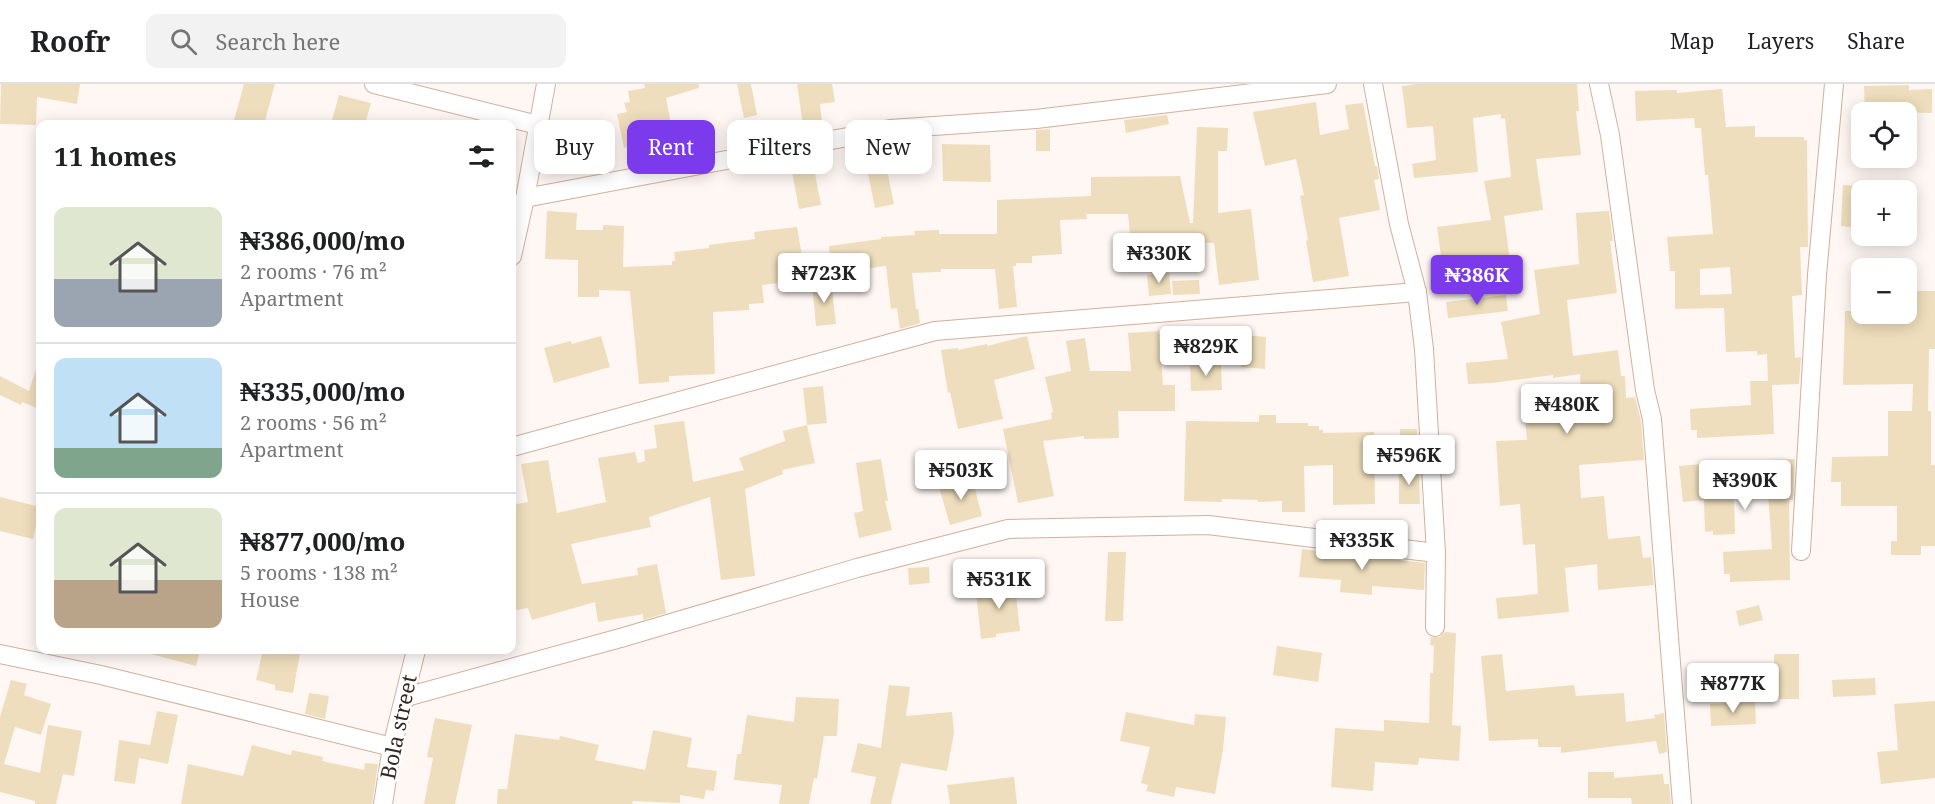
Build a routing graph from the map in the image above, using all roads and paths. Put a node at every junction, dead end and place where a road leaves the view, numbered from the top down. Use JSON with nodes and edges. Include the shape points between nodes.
{"nodes":[{"id":1,"x":374,"y":84,"type":"edge"},
{"id":2,"x":546,"y":84,"type":"edge"},
{"id":3,"x":1327,"y":84,"type":"edge"},
{"id":4,"x":1373,"y":84,"type":"edge"},
{"id":5,"x":1599,"y":84,"type":"edge"},
{"id":6,"x":1834,"y":84,"type":"edge"},
{"id":7,"x":539,"y":120,"type":"edge"},
{"id":8,"x":534,"y":124,"type":"edge"},
{"id":9,"x":534,"y":147,"type":"edge"},
{"id":10,"x":525,"y":198,"type":"junction"},
{"id":11,"x":516,"y":238,"type":"edge"},
{"id":12,"x":1417,"y":292,"type":"junction"},
{"id":13,"x":516,"y":446,"type":"edge"},
{"id":14,"x":1802,"y":551,"type":"dead end"},
{"id":15,"x":1436,"y":553,"type":"junction"},
{"id":16,"x":1435,"y":627,"type":"dead end"},
{"id":17,"x":0,"y":654,"type":"edge"},
{"id":18,"x":415,"y":654,"type":"edge"},
{"id":19,"x":406,"y":697,"type":"junction"},
{"id":20,"x":392,"y":747,"type":"junction"},
{"id":21,"x":383,"y":804,"type":"edge"},
{"id":22,"x":1682,"y":804,"type":"edge"}],
"edges":[{"from":1,"to":8,"type":"street"},
{"from":2,"to":7,"type":"street"},
{"from":3,"to":10,"type":"street","via":[[1036,118],[890,129]]},
{"from":4,"to":12,"type":"street","via":[[1399,224]]},
{"from":5,"to":22,"type":"street","via":[[1652,419]]},
{"from":6,"to":14,"type":"street","via":[[1817,275]]},
{"from":9,"to":10,"type":"street"},
{"from":10,"to":11,"type":"street"},
{"from":12,"to":13,"type":"street","via":[[935,331]]},
{"from":12,"to":15,"type":"street","via":[[1429,404]]},
{"from":15,"to":16,"type":"street"},
{"from":15,"to":19,"type":"street","via":[[1208,525],[1008,529],[857,568]]},
{"from":17,"to":20,"type":"street","via":[[102,675]]},
{"from":18,"to":19,"type":"street","name":"Bola street"},
{"from":19,"to":20,"type":"street","name":"Bola street"},
{"from":20,"to":21,"type":"street","name":"Bola street"}]}
